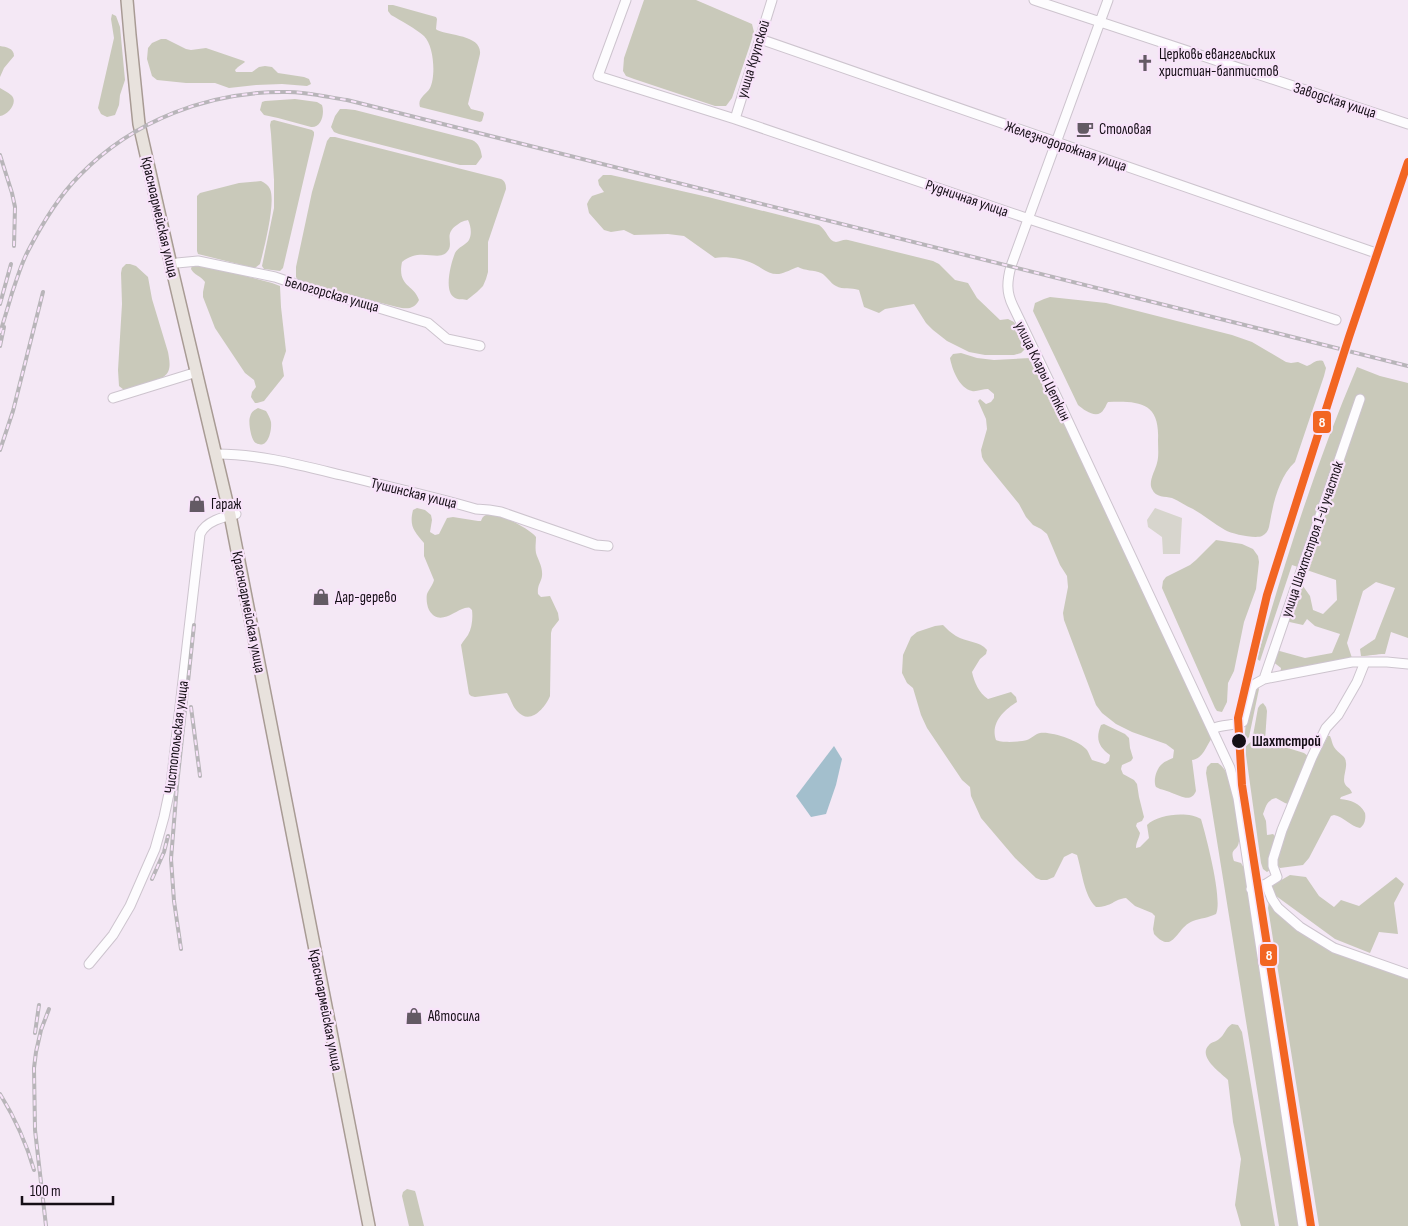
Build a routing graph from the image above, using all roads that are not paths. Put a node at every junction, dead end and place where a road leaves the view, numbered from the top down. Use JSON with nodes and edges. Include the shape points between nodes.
{"nodes":[{"id":1,"x":127,"y":0,"type":"edge"},
{"id":2,"x":134,"y":0,"type":"edge"},
{"id":3,"x":626,"y":0,"type":"edge"},
{"id":4,"x":772,"y":0,"type":"edge"},
{"id":5,"x":1034,"y":0,"type":"edge"},
{"id":6,"x":1108,"y":0,"type":"edge"},
{"id":7,"x":1100,"y":23,"type":"junction"},
{"id":8,"x":760,"y":39,"type":"junction"},
{"id":9,"x":735,"y":119,"type":"junction"},
{"id":10,"x":1408,"y":124,"type":"edge"},
{"id":11,"x":1057,"y":143,"type":"junction"},
{"id":12,"x":1029,"y":219,"type":"junction"},
{"id":13,"x":1373,"y":252,"type":"dead end"},
{"id":14,"x":178,"y":263,"type":"junction"},
{"id":15,"x":1336,"y":320,"type":"dead end"},
{"id":16,"x":480,"y":346,"type":"dead end"},
{"id":17,"x":197,"y":372,"type":"junction"},
{"id":18,"x":112,"y":398,"type":"dead end"},
{"id":19,"x":1360,"y":399,"type":"dead end"},
{"id":20,"x":220,"y":454,"type":"junction"},
{"id":21,"x":233,"y":515,"type":"junction"},
{"id":22,"x":608,"y":546,"type":"dead end"},
{"id":23,"x":1365,"y":662,"type":"junction"},
{"id":24,"x":1408,"y":664,"type":"edge"},
{"id":25,"x":1264,"y":679,"type":"junction"},
{"id":26,"x":1212,"y":729,"type":"junction"},
{"id":27,"x":1266,"y":884,"type":"junction"},
{"id":28,"x":1251,"y":889,"type":"junction"},
{"id":29,"x":89,"y":964,"type":"dead end"},
{"id":30,"x":1408,"y":974,"type":"edge"},
{"id":31,"x":368,"y":1226,"type":"edge"},
{"id":32,"x":375,"y":1226,"type":"edge"},
{"id":33,"x":1303,"y":1226,"type":"edge"}],
"edges":[{"from":1,"to":17,"type":"main road","name":"Красноармейская улица","via":[[139,124]]},
{"from":2,"to":14,"type":"main road","name":"Красноармейская улица","via":[[145,115]]},
{"from":3,"to":9,"type":"street","name":"Рудничная улица","via":[[598,76]]},
{"from":4,"to":8,"type":"street","name":"улица Крупской"},
{"from":5,"to":7,"type":"street","name":"Заводская улица"},
{"from":6,"to":7,"type":"street","name":"улица Клары Цеткин"},
{"from":7,"to":10,"type":"street","name":"Заводская улица"},
{"from":7,"to":11,"type":"street","name":"улица Клары Цеткин"},
{"from":8,"to":9,"type":"street","name":"улица Крупской"},
{"from":8,"to":11,"type":"street","name":"Железнодорожная улица"},
{"from":9,"to":12,"type":"street","name":"Рудничная улица"},
{"from":11,"to":12,"type":"street","name":"улица Клары Цеткин"},
{"from":11,"to":13,"type":"street","name":"Железнодорожная улица"},
{"from":12,"to":15,"type":"street","name":"Рудничная улица"},
{"from":12,"to":26,"type":"street","name":"улица Клары Цеткин","via":[[1008,278],[1010,300]]},
{"from":14,"to":16,"type":"street","name":"Белогорская улица","via":[[198,260],[274,277],[428,323],[447,339]]},
{"from":14,"to":20,"type":"main road","name":"Красноармейская улица"},
{"from":17,"to":18,"type":"street"},
{"from":17,"to":20,"type":"main road","name":"Красноармейская улица"},
{"from":19,"to":25,"type":"street","name":"улица Шахтстроя 1-й участок"},
{"from":20,"to":21,"type":"main road","name":"Красноармейская улица"},
{"from":20,"to":22,"type":"street","name":"Тушинская улица","via":[[281,460],[476,509],[493,510],[596,545]]},
{"from":21,"to":29,"type":"street","name":"Чистопольская улица","via":[[208,524],[200,534],[171,784],[155,849],[130,906],[113,935]]},
{"from":21,"to":31,"type":"main road","name":"Красноармейская улица"},
{"from":21,"to":32,"type":"main road","name":"Красноармейская улица"},
{"from":23,"to":24,"type":"street"},
{"from":23,"to":25,"type":"street"},
{"from":23,"to":27,"type":"street","via":[[1357,682],[1338,715],[1326,728],[1312,757],[1278,840],[1273,859],[1276,877]]},
{"from":25,"to":26,"type":"street","name":"улица Шахтстроя 1-й участок","via":[[1252,687],[1243,722]]},
{"from":26,"to":28,"type":"street","name":"улица Клары Цеткин","via":[[1238,798]]},
{"from":27,"to":28,"type":"street"},
{"from":27,"to":30,"type":"street","via":[[1278,908],[1300,927],[1334,948]]},
{"from":28,"to":33,"type":"street","name":"улица Клары Цеткин"}]}
